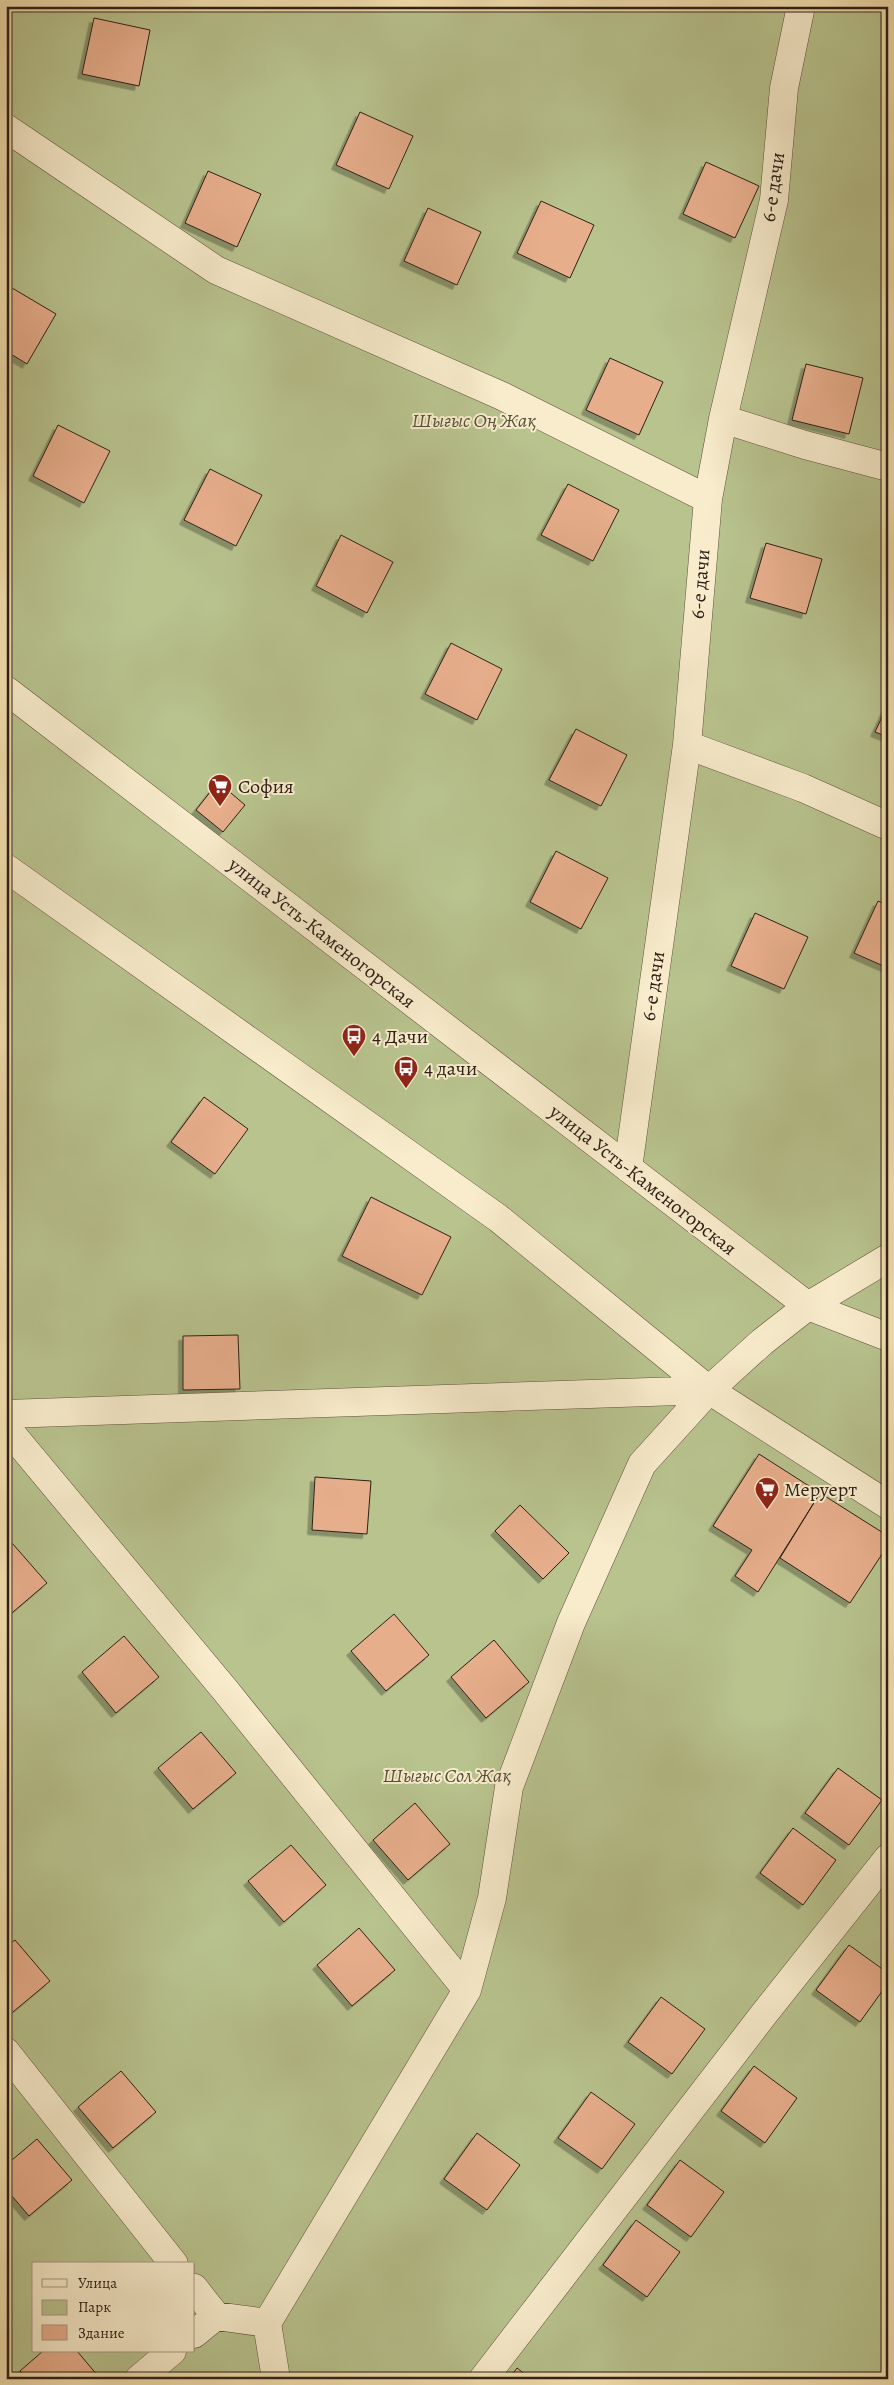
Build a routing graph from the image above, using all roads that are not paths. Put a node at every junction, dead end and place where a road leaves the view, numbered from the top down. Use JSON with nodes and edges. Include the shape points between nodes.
{"nodes":[{"id":1,"x":801,"y":6,"type":"edge"},
{"id":2,"x":6,"y":128,"type":"edge"},
{"id":3,"x":723,"y":419,"type":"junction"},
{"id":4,"x":888,"y":467,"type":"edge"},
{"id":5,"x":708,"y":499,"type":"junction"},
{"id":6,"x":6,"y":690,"type":"edge"},
{"id":7,"x":687,"y":745,"type":"junction"},
{"id":8,"x":888,"y":826,"type":"edge"},
{"id":9,"x":6,"y":868,"type":"edge"},
{"id":10,"x":628,"y":1168,"type":"junction"},
{"id":11,"x":888,"y":1258,"type":"edge"},
{"id":12,"x":808,"y":1306,"type":"junction"},
{"id":13,"x":888,"y":1337,"type":"edge"},
{"id":14,"x":709,"y":1390,"type":"junction"},
{"id":15,"x":6,"y":1414,"type":"edge"},
{"id":16,"x":6,"y":1427,"type":"edge"},
{"id":17,"x":888,"y":1505,"type":"edge"},
{"id":18,"x":888,"y":1858,"type":"edge"},
{"id":19,"x":467,"y":1990,"type":"junction"},
{"id":20,"x":6,"y":2052,"type":"edge"},
{"id":21,"x":172,"y":2262,"type":"edge"},
{"id":22,"x":195,"y":2289,"type":"edge"},
{"id":23,"x":216,"y":2316,"type":"junction"},
{"id":24,"x":267,"y":2323,"type":"junction"},
{"id":25,"x":195,"y":2333,"type":"edge"},
{"id":26,"x":171,"y":2352,"type":"edge"},
{"id":27,"x":138,"y":2379,"type":"edge"},
{"id":28,"x":276,"y":2379,"type":"edge"},
{"id":29,"x":483,"y":2379,"type":"edge"}],
"edges":[{"from":1,"to":3,"type":"street","name":"6-е дачи","via":[[784,88],[774,200]]},
{"from":2,"to":5,"type":"street","via":[[216,270],[502,396]]},
{"from":3,"to":4,"type":"street"},
{"from":3,"to":5,"type":"street","name":"6-е дачи"},
{"from":5,"to":7,"type":"street","name":"6-е дачи"},
{"from":6,"to":10,"type":"street","name":"улица Усть-Каменогорская"},
{"from":7,"to":8,"type":"street","via":[[803,788]]},
{"from":7,"to":10,"type":"street","name":"6-е дачи"},
{"from":9,"to":14,"type":"street","via":[[498,1218]]},
{"from":10,"to":12,"type":"street","name":"улица Усть-Каменогорская"},
{"from":11,"to":12,"type":"street"},
{"from":12,"to":13,"type":"street","name":"улица Усть-Каменогорская"},
{"from":12,"to":14,"type":"street"},
{"from":14,"to":15,"type":"street"},
{"from":14,"to":17,"type":"street"},
{"from":14,"to":19,"type":"street","via":[[642,1464],[571,1623],[509,1788],[492,1898]]},
{"from":16,"to":19,"type":"street","via":[[226,1690]]},
{"from":18,"to":29,"type":"street"},
{"from":19,"to":24,"type":"street"},
{"from":20,"to":21,"type":"street"},
{"from":22,"to":23,"type":"street"},
{"from":23,"to":24,"type":"street"},
{"from":23,"to":25,"type":"street"},
{"from":24,"to":28,"type":"street"},
{"from":26,"to":27,"type":"street"}]}
